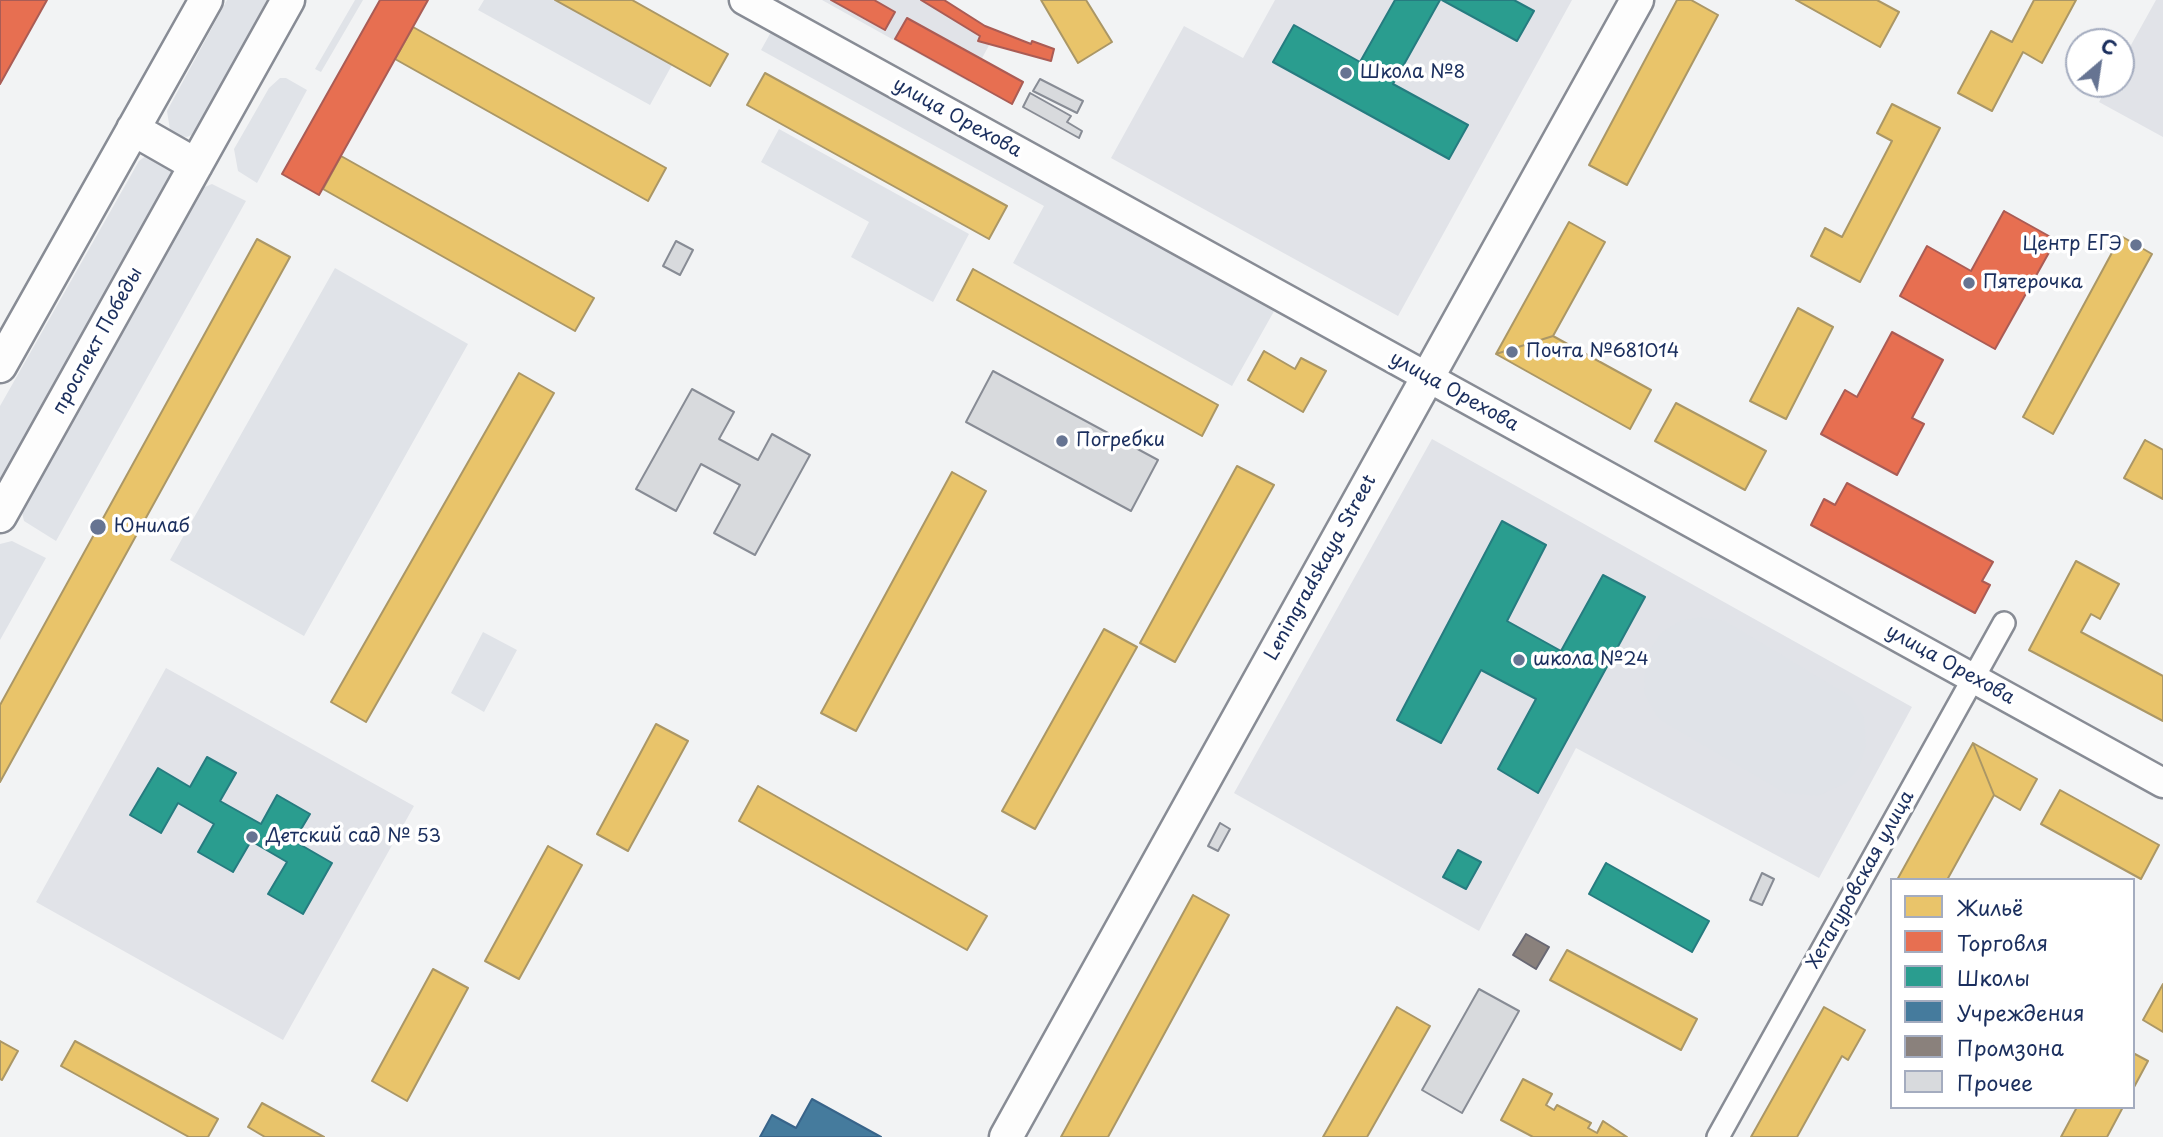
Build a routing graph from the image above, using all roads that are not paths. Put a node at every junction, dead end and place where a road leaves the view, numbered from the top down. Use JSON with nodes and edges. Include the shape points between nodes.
{"nodes":[{"id":1,"x":206,"y":0,"type":"edge"},
{"id":2,"x":288,"y":0,"type":"edge"},
{"id":3,"x":744,"y":0,"type":"edge"},
{"id":4,"x":1637,"y":0,"type":"edge"},
{"id":5,"x":134,"y":129,"type":"junction"},
{"id":6,"x":196,"y":165,"type":"junction"},
{"id":7,"x":0,"y":366,"type":"edge"},
{"id":8,"x":1427,"y":377,"type":"junction"},
{"id":9,"x":0,"y":516,"type":"edge"},
{"id":10,"x":2004,"y":623,"type":"dead end"},
{"id":11,"x":1973,"y":678,"type":"junction"},
{"id":12,"x":2163,"y":783,"type":"edge"},
{"id":13,"x":1006,"y":1137,"type":"edge"},
{"id":14,"x":1718,"y":1137,"type":"edge"}],
"edges":[{"from":1,"to":5,"type":"main road"},
{"from":2,"to":6,"type":"main road","name":"проспект Победы"},
{"from":3,"to":8,"type":"street","name":"улица Орехова"},
{"from":4,"to":8,"type":"main road","name":"Leningradskaya Street"},
{"from":5,"to":6,"type":"main road"},
{"from":5,"to":7,"type":"main road"},
{"from":6,"to":9,"type":"main road","name":"проспект Победы"},
{"from":8,"to":11,"type":"street","name":"улица Орехова"},
{"from":8,"to":13,"type":"main road","name":"Leningradskaya Street"},
{"from":10,"to":11,"type":"street","name":"Хетагуровская улица"},
{"from":11,"to":12,"type":"street","name":"улица Орехова"},
{"from":11,"to":14,"type":"street","name":"Хетагуровская улица"}]}
